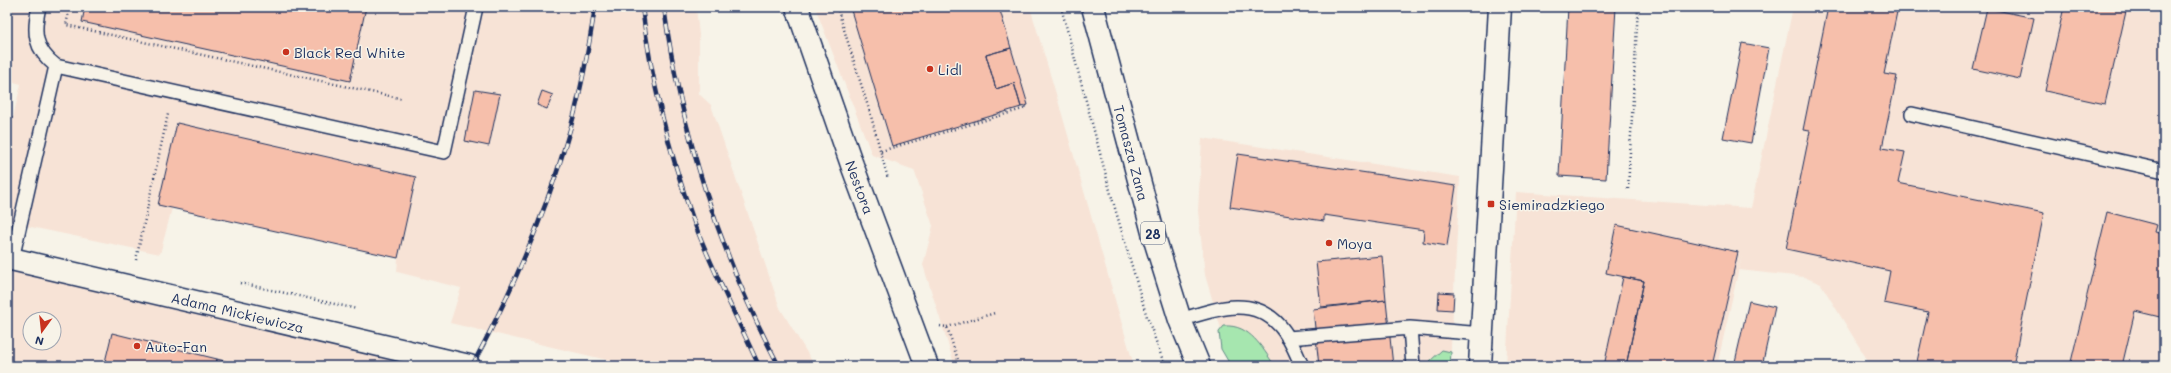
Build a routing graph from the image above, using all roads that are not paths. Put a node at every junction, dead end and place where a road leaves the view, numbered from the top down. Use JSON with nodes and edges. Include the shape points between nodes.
{"nodes":[{"id":1,"x":38,"y":7,"type":"edge"},
{"id":2,"x":476,"y":7,"type":"edge"},
{"id":3,"x":797,"y":7,"type":"edge"},
{"id":4,"x":1093,"y":7,"type":"edge"},
{"id":5,"x":1500,"y":7,"type":"edge"},
{"id":6,"x":56,"y":66,"type":"junction"},
{"id":7,"x":1912,"y":114,"type":"dead end"},
{"id":8,"x":2164,"y":171,"type":"edge"},
{"id":9,"x":9,"y":258,"type":"edge"},
{"id":10,"x":1180,"y":320,"type":"junction"},
{"id":11,"x":1410,"y":328,"type":"junction"},
{"id":12,"x":1483,"y":334,"type":"junction"},
{"id":13,"x":1288,"y":338,"type":"junction"},
{"id":14,"x":470,"y":366,"type":"edge"},
{"id":15,"x":927,"y":366,"type":"edge"},
{"id":16,"x":1199,"y":366,"type":"edge"},
{"id":17,"x":1302,"y":366,"type":"edge"},
{"id":18,"x":1413,"y":366,"type":"edge"},
{"id":19,"x":1480,"y":366,"type":"edge"}],
"edges":[{"from":1,"to":6,"type":"lane","via":[[35,30],[37,40],[47,58]]},
{"from":2,"to":6,"type":"lane","via":[[444,152]]},
{"from":3,"to":15,"type":"street","name":"Nestora","via":[[852,166]]},
{"from":4,"to":10,"type":"street","name":"Tomasza Zana","number":"28","via":[[1155,240]]},
{"from":5,"to":12,"type":"street"},
{"from":6,"to":9,"type":"lane"},
{"from":7,"to":8,"type":"lane"},
{"from":9,"to":14,"type":"street","name":"Adama Mickiewicza"},
{"from":10,"to":13,"type":"lane","via":[[1221,307],[1244,308],[1272,318],[1281,326]]},
{"from":10,"to":16,"type":"street","name":"Tomasza Zana","number":"28"},
{"from":11,"to":12,"type":"lane"},
{"from":11,"to":13,"type":"lane"},
{"from":11,"to":18,"type":"lane"},
{"from":12,"to":19,"type":"street"},
{"from":13,"to":17,"type":"lane"}]}
